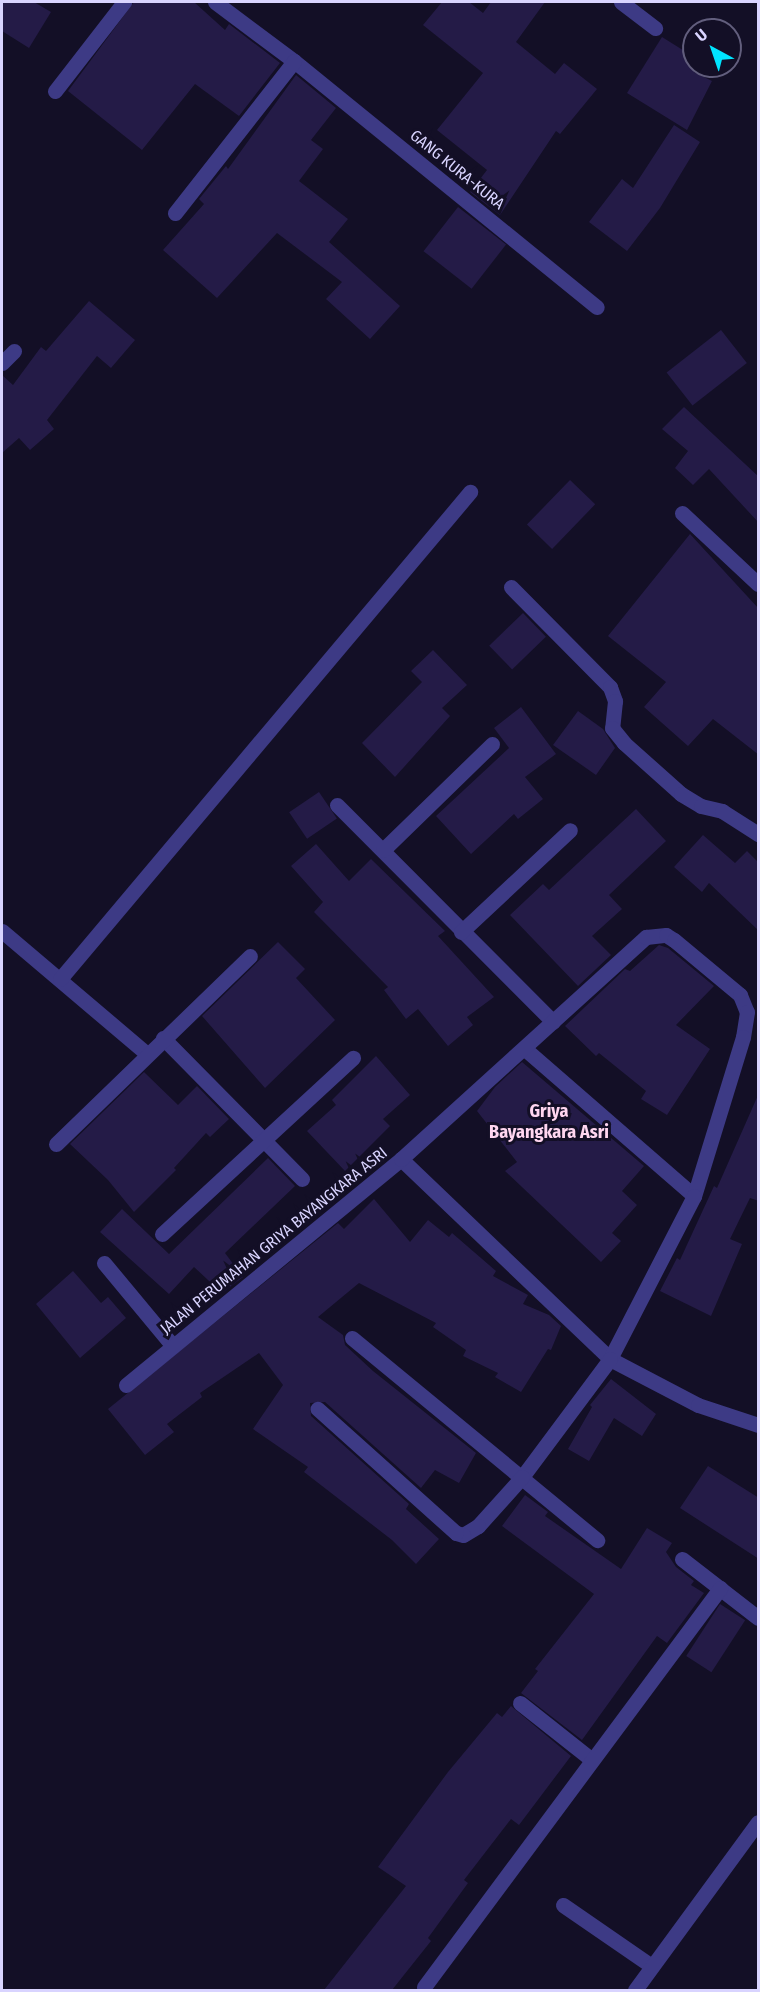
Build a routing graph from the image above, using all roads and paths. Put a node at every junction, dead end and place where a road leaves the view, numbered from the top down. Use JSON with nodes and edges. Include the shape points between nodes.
{"nodes":[{"id":1,"x":124,"y":2,"type":"edge"},
{"id":2,"x":215,"y":2,"type":"edge"},
{"id":3,"x":621,"y":2,"type":"edge"},
{"id":4,"x":655,"y":28,"type":"dead end"},
{"id":5,"x":294,"y":60,"type":"junction"},
{"id":6,"x":55,"y":91,"type":"dead end"},
{"id":7,"x":175,"y":213,"type":"dead end"},
{"id":8,"x":597,"y":307,"type":"dead end"},
{"id":9,"x":14,"y":351,"type":"dead end"},
{"id":10,"x":2,"y":363,"type":"edge"},
{"id":11,"x":470,"y":492,"type":"dead end"},
{"id":12,"x":682,"y":513,"type":"dead end"},
{"id":13,"x":759,"y":584,"type":"edge"},
{"id":14,"x":511,"y":587,"type":"dead end"},
{"id":15,"x":492,"y":744,"type":"dead end"},
{"id":16,"x":337,"y":804,"type":"dead end"},
{"id":17,"x":570,"y":830,"type":"dead end"},
{"id":18,"x":759,"y":834,"type":"edge"},
{"id":19,"x":383,"y":850,"type":"junction"},
{"id":20,"x":2,"y":931,"type":"edge"},
{"id":21,"x":460,"y":932,"type":"junction"},
{"id":22,"x":250,"y":956,"type":"dead end"},
{"id":23,"x":60,"y":979,"type":"junction"},
{"id":24,"x":553,"y":1022,"type":"junction"},
{"id":25,"x":163,"y":1038,"type":"junction"},
{"id":26,"x":525,"y":1049,"type":"junction"},
{"id":27,"x":147,"y":1054,"type":"junction"},
{"id":28,"x":353,"y":1058,"type":"dead end"},
{"id":29,"x":263,"y":1139,"type":"junction"},
{"id":30,"x":56,"y":1144,"type":"dead end"},
{"id":31,"x":401,"y":1159,"type":"junction"},
{"id":32,"x":302,"y":1179,"type":"dead end"},
{"id":33,"x":694,"y":1196,"type":"junction"},
{"id":34,"x":162,"y":1234,"type":"dead end"},
{"id":35,"x":104,"y":1263,"type":"dead end"},
{"id":36,"x":352,"y":1338,"type":"dead end"},
{"id":37,"x":173,"y":1346,"type":"junction"},
{"id":38,"x":610,"y":1359,"type":"junction"},
{"id":39,"x":126,"y":1384,"type":"dead end"},
{"id":40,"x":318,"y":1409,"type":"dead end"},
{"id":41,"x":759,"y":1425,"type":"edge"},
{"id":42,"x":522,"y":1477,"type":"junction"},
{"id":43,"x":597,"y":1540,"type":"dead end"},
{"id":44,"x":682,"y":1559,"type":"dead end"},
{"id":45,"x":720,"y":1588,"type":"junction"},
{"id":46,"x":759,"y":1618,"type":"edge"},
{"id":47,"x":519,"y":1702,"type":"dead end"},
{"id":48,"x":591,"y":1759,"type":"junction"},
{"id":49,"x":759,"y":1822,"type":"edge"},
{"id":50,"x":563,"y":1905,"type":"dead end"},
{"id":51,"x":650,"y":1965,"type":"junction"},
{"id":52,"x":424,"y":1987,"type":"dead end"},
{"id":53,"x":635,"y":1990,"type":"edge"}],
"edges":[{"from":1,"to":6,"type":"street"},
{"from":2,"to":5,"type":"street","name":"GANG KURA-KURA"},
{"from":3,"to":4,"type":"street"},
{"from":5,"to":7,"type":"street"},
{"from":5,"to":8,"type":"street","name":"GANG KURA-KURA"},
{"from":9,"to":10,"type":"street"},
{"from":11,"to":23,"type":"street"},
{"from":12,"to":13,"type":"street"},
{"from":14,"to":18,"type":"street","via":[[610,687],[615,700],[612,728],[624,743],[681,794],[701,806],[722,811]]},
{"from":15,"to":19,"type":"street"},
{"from":16,"to":19,"type":"street"},
{"from":17,"to":21,"type":"street"},
{"from":19,"to":21,"type":"street"},
{"from":20,"to":23,"type":"street"},
{"from":21,"to":24,"type":"street"},
{"from":22,"to":25,"type":"street"},
{"from":23,"to":27,"type":"street"},
{"from":24,"to":26,"type":"street"},
{"from":24,"to":33,"type":"street","via":[[631,948],[656,934],[666,935],[691,951],[740,995],[747,1012],[743,1037]]},
{"from":25,"to":27,"type":"street"},
{"from":25,"to":29,"type":"street"},
{"from":26,"to":31,"type":"street"},
{"from":26,"to":33,"type":"street"},
{"from":27,"to":30,"type":"street"},
{"from":28,"to":29,"type":"street"},
{"from":29,"to":32,"type":"street"},
{"from":29,"to":34,"type":"street"},
{"from":31,"to":37,"type":"street","name":"JALAN PERUMAHAN GRIYA BAYANGKARA ASRI"},
{"from":31,"to":38,"type":"street","name":"JALAN PERUMAHAN GRIYA BAYANGKARA ASRI"},
{"from":33,"to":38,"type":"street"},
{"from":35,"to":37,"type":"street"},
{"from":36,"to":42,"type":"street"},
{"from":37,"to":39,"type":"street","name":"JALAN PERUMAHAN GRIYA BAYANGKARA ASRI"},
{"from":38,"to":41,"type":"street","name":"JALAN PERUMAHAN GRIYA BAYANGKARA ASRI","via":[[699,1405]]},
{"from":38,"to":42,"type":"street"},
{"from":40,"to":42,"type":"street","via":[[463,1536],[478,1526]]},
{"from":42,"to":43,"type":"street"},
{"from":44,"to":45,"type":"street"},
{"from":45,"to":46,"type":"street"},
{"from":45,"to":48,"type":"street"},
{"from":47,"to":48,"type":"street"},
{"from":48,"to":52,"type":"street"},
{"from":49,"to":51,"type":"street"},
{"from":50,"to":51,"type":"street"},
{"from":51,"to":53,"type":"street"}]}
